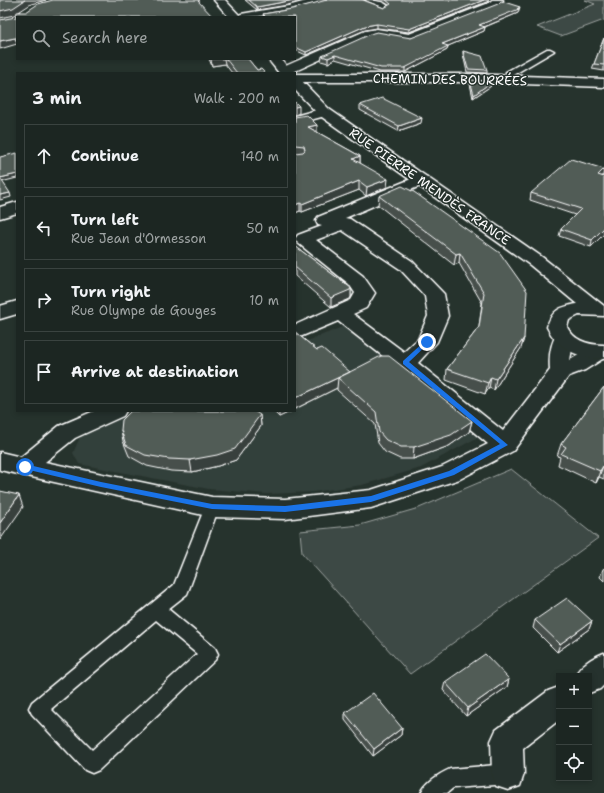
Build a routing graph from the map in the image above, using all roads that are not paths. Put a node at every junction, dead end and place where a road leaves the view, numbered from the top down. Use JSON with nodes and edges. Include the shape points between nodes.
{"nodes":[{"id":1,"x":219,"y":0,"type":"edge"},
{"id":2,"x":322,"y":0,"type":"edge"},
{"id":3,"x":368,"y":0,"type":"edge"},
{"id":4,"x":498,"y":0,"type":"edge"},
{"id":5,"x":384,"y":7,"type":"edge"},
{"id":6,"x":233,"y":16,"type":"edge"},
{"id":7,"x":247,"y":16,"type":"edge"},
{"id":8,"x":550,"y":51,"type":"dead end"},
{"id":9,"x":275,"y":60,"type":"edge"},
{"id":10,"x":287,"y":72,"type":"edge"},
{"id":11,"x":293,"y":72,"type":"edge"},
{"id":12,"x":296,"y":74,"type":"edge"},
{"id":13,"x":509,"y":79,"type":"junction"},
{"id":14,"x":296,"y":83,"type":"edge"},
{"id":15,"x":604,"y":83,"type":"edge"},
{"id":16,"x":324,"y":112,"type":"junction"},
{"id":17,"x":296,"y":120,"type":"edge"},
{"id":18,"x":421,"y":180,"type":"junction"},
{"id":19,"x":16,"y":207,"type":"edge"},
{"id":20,"x":0,"y":212,"type":"edge"},
{"id":21,"x":296,"y":232,"type":"edge"},
{"id":22,"x":536,"y":261,"type":"junction"},
{"id":23,"x":16,"y":307,"type":"edge"},
{"id":24,"x":601,"y":311,"type":"edge"},
{"id":25,"x":0,"y":313,"type":"edge"},
{"id":26,"x":340,"y":313,"type":"junction"},
{"id":27,"x":565,"y":314,"type":"junction"},
{"id":28,"x":296,"y":333,"type":"edge"},
{"id":29,"x":564,"y":338,"type":"junction"},
{"id":30,"x":603,"y":352,"type":"edge"},
{"id":31,"x":405,"y":362,"type":"junction"},
{"id":32,"x":561,"y":371,"type":"junction"},
{"id":33,"x":113,"y":412,"type":"edge"},
{"id":34,"x":505,"y":445,"type":"junction"},
{"id":35,"x":0,"y":461,"type":"edge"},
{"id":36,"x":25,"y":467,"type":"junction"},
{"id":37,"x":212,"y":507,"type":"junction"},
{"id":38,"x":157,"y":610,"type":"junction"},
{"id":39,"x":604,"y":668,"type":"edge"},
{"id":40,"x":592,"y":677,"type":"edge"},
{"id":41,"x":556,"y":704,"type":"edge"},
{"id":42,"x":508,"y":774,"type":"joint"},
{"id":43,"x":431,"y":793,"type":"edge"}],
"edges":[{"from":1,"to":6,"type":"street"},
{"from":2,"to":7,"type":"street"},
{"from":3,"to":5,"type":"street"},
{"from":4,"to":11,"type":"street","via":[[493,5],[410,38],[369,33]]},
{"from":8,"to":13,"type":"lane","via":[[509,74]]},
{"from":9,"to":10,"type":"street"},
{"from":12,"to":13,"type":"street","name":"CHEMIN DES BOURRÉES"},
{"from":13,"to":15,"type":"street","name":"CHEMIN DES BOURRÉES"},
{"from":14,"to":16,"type":"street","name":"RUE PIERRE MENDÈS FRANCE"},
{"from":16,"to":17,"type":"street"},
{"from":16,"to":18,"type":"street","name":"RUE PIERRE MENDÈS FRANCE"},
{"from":18,"to":21,"type":"street"},
{"from":18,"to":22,"type":"street","name":"RUE PIERRE MENDÈS FRANCE"},
{"from":19,"to":20,"type":"street"},
{"from":22,"to":24,"type":"street","name":"RUE PIERRE MENDÈS FRANCE"},
{"from":22,"to":27,"type":"street","name":"RUE PIERRE MENDÈS FRANCE","via":[[559,295]]},
{"from":23,"to":25,"type":"street"},
{"from":24,"to":27,"type":"street","via":[[579,309]]},
{"from":26,"to":28,"type":"street"},
{"from":26,"to":31,"type":"street"},
{"from":26,"to":31,"type":"street","via":[[359,304],[365,293],[356,280],[304,239],[344,223],[406,265],[434,294],[438,316],[427,342]]},
{"from":27,"to":29,"type":"street","via":[[557,322],[557,327]]},
{"from":29,"to":30,"type":"street","via":[[580,348]]},
{"from":29,"to":32,"type":"street","via":[[559,358]]},
{"from":30,"to":32,"type":"street"},
{"from":31,"to":34,"type":"street"},
{"from":32,"to":34,"type":"street"},
{"from":33,"to":36,"type":"street","via":[[67,432]]},
{"from":34,"to":37,"type":"street","via":[[451,473],[371,499],[285,509]]},
{"from":35,"to":36,"type":"street"},
{"from":36,"to":37,"type":"street"},
{"from":37,"to":38,"type":"lane","via":[[181,589]]},
{"from":38,"to":38,"type":"lane","via":[[209,654],[92,763],[38,708]]},
{"from":39,"to":40,"type":"street"},
{"from":41,"to":42,"type":"street","via":[[507,741]]},
{"from":42,"to":43,"type":"lane","via":[[450,779]]}]}
